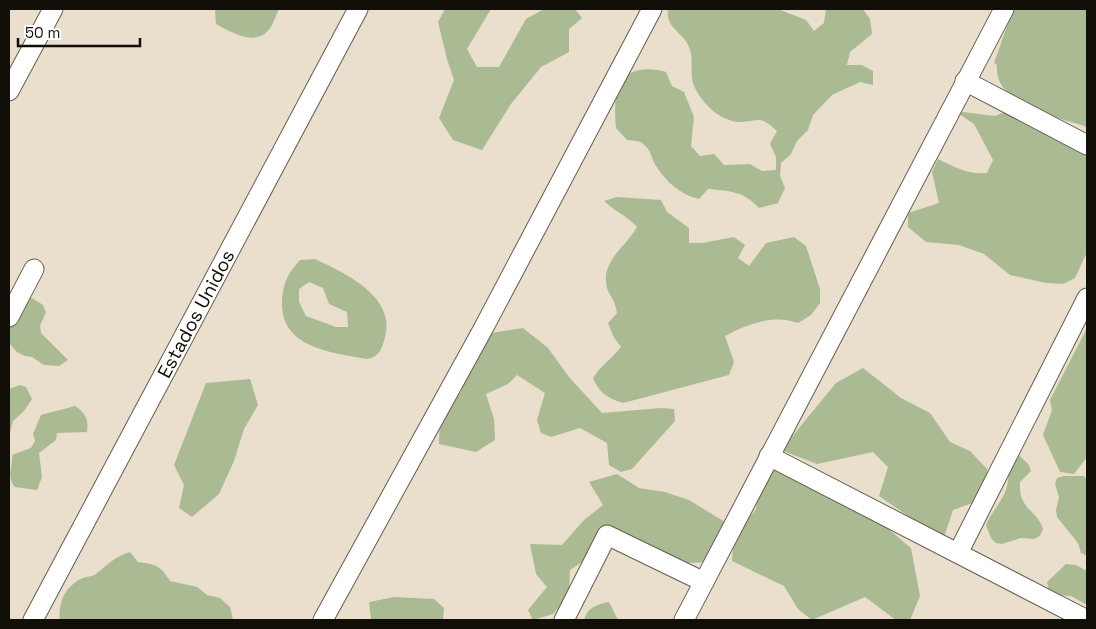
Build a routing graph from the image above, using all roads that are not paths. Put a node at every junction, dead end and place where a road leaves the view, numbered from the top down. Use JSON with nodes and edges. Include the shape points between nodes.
{"nodes":[{"id":1,"x":53,"y":9,"type":"edge"},
{"id":2,"x":358,"y":9,"type":"edge"},
{"id":3,"x":652,"y":9,"type":"edge"},
{"id":4,"x":1004,"y":9,"type":"edge"},
{"id":5,"x":966,"y":80,"type":"junction"},
{"id":6,"x":9,"y":91,"type":"edge"},
{"id":7,"x":1087,"y":145,"type":"edge"},
{"id":8,"x":34,"y":269,"type":"dead end"},
{"id":9,"x":1087,"y":298,"type":"edge"},
{"id":10,"x":9,"y":317,"type":"edge"},
{"id":11,"x":769,"y":456,"type":"junction"},
{"id":12,"x":958,"y":553,"type":"junction"},
{"id":13,"x":704,"y":582,"type":"junction"},
{"id":14,"x":33,"y":620,"type":"edge"},
{"id":15,"x":323,"y":620,"type":"edge"},
{"id":16,"x":564,"y":620,"type":"edge"},
{"id":17,"x":684,"y":620,"type":"edge"},
{"id":18,"x":1087,"y":620,"type":"edge"}],
"edges":[{"from":1,"to":6,"type":"street"},
{"from":2,"to":14,"type":"street","name":"Estados Unidos"},
{"from":3,"to":15,"type":"street","via":[[483,329]]},
{"from":4,"to":5,"type":"street"},
{"from":5,"to":7,"type":"street"},
{"from":5,"to":11,"type":"street"},
{"from":8,"to":10,"type":"street"},
{"from":9,"to":12,"type":"street"},
{"from":11,"to":12,"type":"street"},
{"from":11,"to":13,"type":"street"},
{"from":12,"to":18,"type":"street"},
{"from":13,"to":16,"type":"street","via":[[607,535]]},
{"from":13,"to":17,"type":"street"}]}
